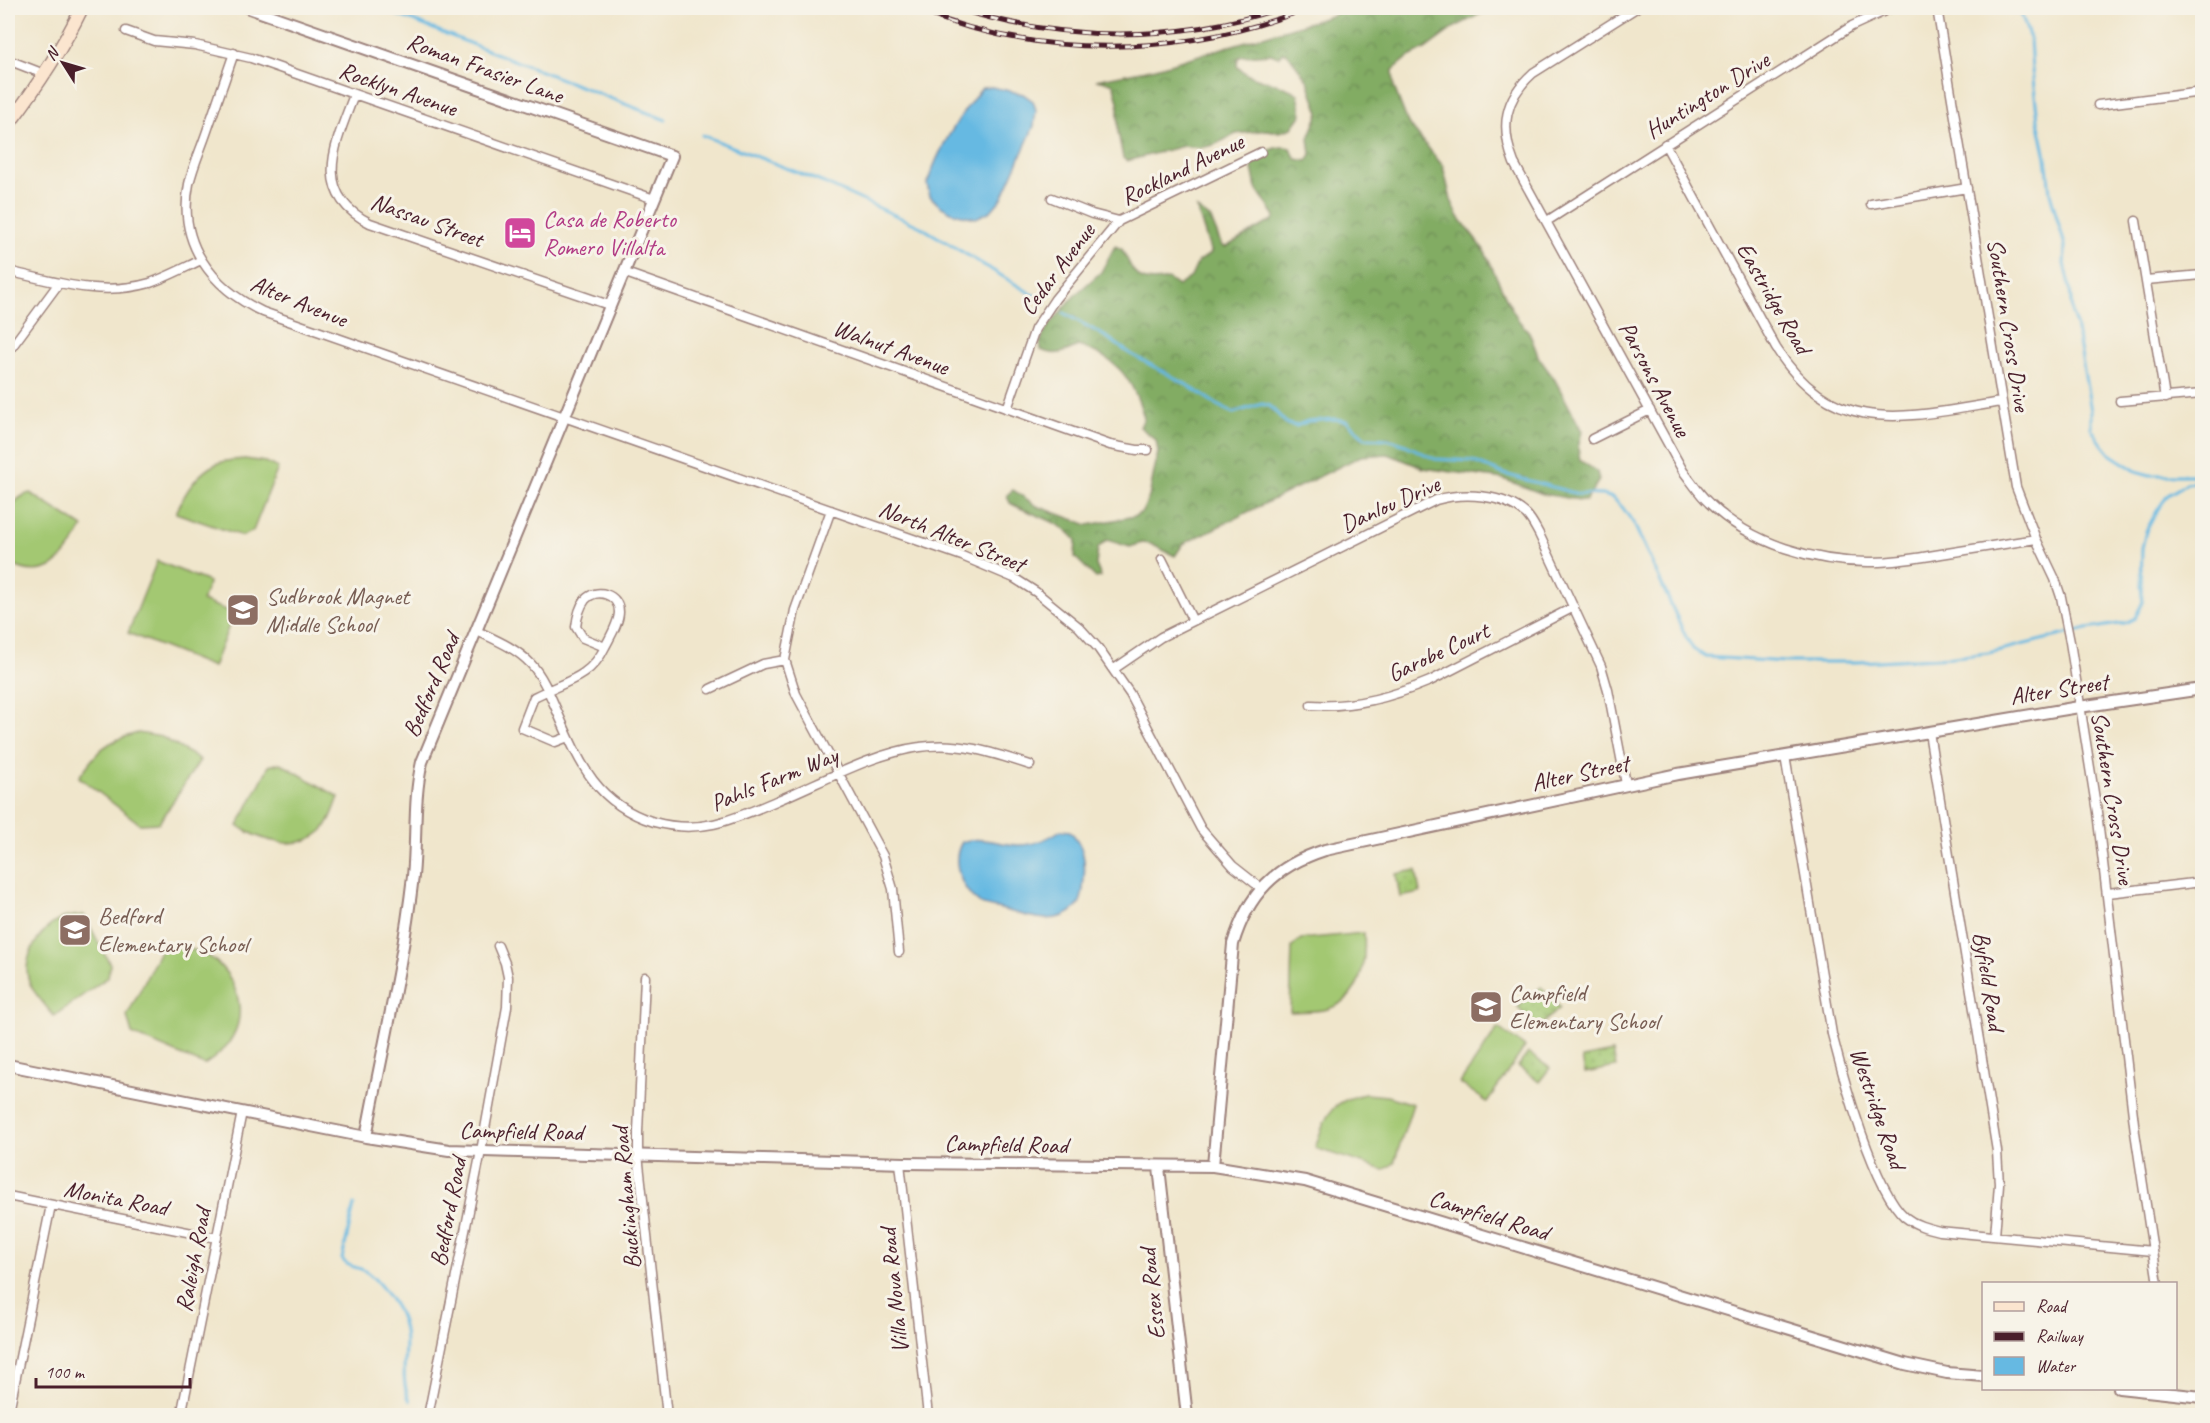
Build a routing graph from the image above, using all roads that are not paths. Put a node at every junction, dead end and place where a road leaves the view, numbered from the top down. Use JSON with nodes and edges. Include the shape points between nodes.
{"nodes":[{"id":1,"x":82,"y":8,"type":"edge"},
{"id":2,"x":249,"y":8,"type":"edge"},
{"id":3,"x":1636,"y":8,"type":"edge"},
{"id":4,"x":1891,"y":8,"type":"edge"},
{"id":5,"x":1937,"y":8,"type":"edge"},
{"id":6,"x":126,"y":31,"type":"dead end"},
{"id":7,"x":234,"y":53,"type":"junction"},
{"id":8,"x":8,"y":60,"type":"edge"},
{"id":9,"x":44,"y":74,"type":"junction"},
{"id":10,"x":2202,"y":92,"type":"edge"},
{"id":11,"x":354,"y":95,"type":"junction"},
{"id":12,"x":2098,"y":105,"type":"dead end"},
{"id":13,"x":8,"y":125,"type":"edge"},
{"id":14,"x":1665,"y":144,"type":"junction"},
{"id":15,"x":1261,"y":152,"type":"dead end"},
{"id":16,"x":672,"y":156,"type":"joint"},
{"id":17,"x":1967,"y":188,"type":"junction"},
{"id":18,"x":1052,"y":198,"type":"dead end"},
{"id":19,"x":654,"y":199,"type":"junction"},
{"id":20,"x":1871,"y":204,"type":"dead end"},
{"id":21,"x":1546,"y":221,"type":"junction"},
{"id":22,"x":2136,"y":221,"type":"dead end"},
{"id":23,"x":1119,"y":222,"type":"junction"},
{"id":24,"x":201,"y":260,"type":"junction"},
{"id":25,"x":8,"y":271,"type":"edge"},
{"id":26,"x":623,"y":272,"type":"junction"},
{"id":27,"x":2202,"y":275,"type":"edge"},
{"id":28,"x":2146,"y":280,"type":"junction"},
{"id":29,"x":58,"y":283,"type":"junction"},
{"id":30,"x":609,"y":305,"type":"junction"},
{"id":31,"x":8,"y":352,"type":"edge"},
{"id":32,"x":2202,"y":394,"type":"edge"},
{"id":33,"x":2165,"y":398,"type":"junction"},
{"id":34,"x":2120,"y":401,"type":"dead end"},
{"id":35,"x":2001,"y":402,"type":"junction"},
{"id":36,"x":1007,"y":409,"type":"junction"},
{"id":37,"x":1650,"y":410,"type":"junction"},
{"id":38,"x":566,"y":416,"type":"junction"},
{"id":39,"x":1592,"y":439,"type":"dead end"},
{"id":40,"x":1148,"y":450,"type":"dead end"},
{"id":41,"x":831,"y":510,"type":"junction"},
{"id":42,"x":2036,"y":539,"type":"junction"},
{"id":43,"x":1162,"y":559,"type":"dead end"},
{"id":44,"x":1574,"y":607,"type":"junction"},
{"id":45,"x":1193,"y":621,"type":"junction"},
{"id":46,"x":477,"y":631,"type":"junction"},
{"id":47,"x":605,"y":647,"type":"junction"},
{"id":48,"x":785,"y":660,"type":"junction"},
{"id":49,"x":1114,"y":669,"type":"junction"},
{"id":50,"x":710,"y":688,"type":"dead end"},
{"id":51,"x":2202,"y":689,"type":"edge"},
{"id":52,"x":548,"y":690,"type":"junction"},
{"id":53,"x":1311,"y":705,"type":"dead end"},
{"id":54,"x":2079,"y":707,"type":"junction"},
{"id":55,"x":1929,"y":732,"type":"junction"},
{"id":56,"x":568,"y":737,"type":"junction"},
{"id":57,"x":1785,"y":756,"type":"junction"},
{"id":58,"x":1030,"y":765,"type":"dead end"},
{"id":59,"x":840,"y":774,"type":"junction"},
{"id":60,"x":1626,"y":784,"type":"junction"},
{"id":61,"x":2202,"y":882,"type":"edge"},
{"id":62,"x":1260,"y":888,"type":"junction"},
{"id":63,"x":2108,"y":893,"type":"junction"},
{"id":64,"x":498,"y":946,"type":"dead end"},
{"id":65,"x":899,"y":952,"type":"dead end"},
{"id":66,"x":645,"y":977,"type":"dead end"},
{"id":67,"x":8,"y":1065,"type":"edge"},
{"id":68,"x":242,"y":1112,"type":"junction"},
{"id":69,"x":366,"y":1137,"type":"junction"},
{"id":70,"x":481,"y":1151,"type":"junction"},
{"id":71,"x":638,"y":1155,"type":"junction"},
{"id":72,"x":900,"y":1162,"type":"junction"},
{"id":73,"x":1214,"y":1166,"type":"junction"},
{"id":74,"x":1159,"y":1167,"type":"junction"},
{"id":75,"x":8,"y":1196,"type":"edge"},
{"id":76,"x":51,"y":1205,"type":"junction"},
{"id":77,"x":1995,"y":1236,"type":"junction"},
{"id":78,"x":217,"y":1238,"type":"junction"},
{"id":79,"x":2153,"y":1251,"type":"junction"},
{"id":80,"x":2158,"y":1282,"type":"edge"},
{"id":81,"x":1982,"y":1376,"type":"edge"},
{"id":82,"x":2146,"y":1390,"type":"edge"},
{"id":83,"x":2173,"y":1391,"type":"edge"},
{"id":84,"x":2202,"y":1397,"type":"edge"},
{"id":85,"x":8,"y":1416,"type":"edge"},
{"id":86,"x":181,"y":1416,"type":"edge"},
{"id":87,"x":428,"y":1416,"type":"edge"},
{"id":88,"x":668,"y":1416,"type":"edge"},
{"id":89,"x":927,"y":1416,"type":"edge"},
{"id":90,"x":1187,"y":1416,"type":"edge"}],
"edges":[{"from":1,"to":9,"type":"main road"},
{"from":2,"to":16,"type":"street","name":"Roman Frasier Lane"},
{"from":3,"to":21,"type":"street","name":"Parsons Avenue","via":[[1533,73],[1515,93],[1508,108],[1508,148]]},
{"from":4,"to":14,"type":"street","name":"Huntington Drive","via":[[1852,26]]},
{"from":5,"to":17,"type":"street","name":"Southern Cross Drive"},
{"from":6,"to":7,"type":"street","name":"Rocklyn Avenue","via":[[154,41]]},
{"from":7,"to":11,"type":"street","name":"Rocklyn Avenue"},
{"from":7,"to":24,"type":"street","name":"Alter Avenue","via":[[189,184],[189,224]]},
{"from":8,"to":9,"type":"street"},
{"from":9,"to":13,"type":"main road"},
{"from":10,"to":12,"type":"street"},
{"from":11,"to":19,"type":"street","name":"Rocklyn Avenue"},
{"from":11,"to":30,"type":"street","name":"Nassau Street","via":[[336,141],[331,169],[338,195],[351,211],[370,223]]},
{"from":14,"to":21,"type":"street","name":"Huntington Drive"},
{"from":14,"to":35,"type":"street","name":"Eastridge Road","via":[[1776,348],[1812,389],[1842,407],[1887,417]]},
{"from":15,"to":23,"type":"street","name":"Rockland Avenue"},
{"from":16,"to":19,"type":"street","name":"Bedford Road"},
{"from":17,"to":20,"type":"street"},
{"from":17,"to":35,"type":"street","name":"Southern Cross Drive"},
{"from":18,"to":23,"type":"street","name":"Rockland Avenue"},
{"from":19,"to":26,"type":"street","name":"Bedford Road"},
{"from":21,"to":37,"type":"street","name":"Parsons Avenue"},
{"from":22,"to":28,"type":"street"},
{"from":23,"to":36,"type":"street","name":"Cedar Avenue","via":[[1055,298],[1035,329]]},
{"from":24,"to":29,"type":"street","via":[[129,288],[91,290]]},
{"from":24,"to":38,"type":"street","name":"Alter Avenue","via":[[232,295],[263,312]]},
{"from":25,"to":29,"type":"street"},
{"from":26,"to":30,"type":"street","name":"Bedford Road"},
{"from":26,"to":36,"type":"street","name":"Walnut Avenue"},
{"from":27,"to":28,"type":"street"},
{"from":28,"to":33,"type":"street"},
{"from":29,"to":31,"type":"street"},
{"from":30,"to":38,"type":"street","name":"Bedford Road"},
{"from":32,"to":33,"type":"street"},
{"from":33,"to":34,"type":"street"},
{"from":35,"to":42,"type":"street","name":"Southern Cross Drive","via":[[2016,486]]},
{"from":36,"to":40,"type":"street","name":"Walnut Avenue","via":[[1110,445]]},
{"from":37,"to":39,"type":"street"},
{"from":37,"to":42,"type":"street","name":"Parsons Avenue","via":[[1683,471],[1709,504],[1753,534],[1798,552],[1846,561],[1882,562]]},
{"from":38,"to":41,"type":"street","name":"North Alter Street"},
{"from":38,"to":46,"type":"street","name":"Bedford Road"},
{"from":41,"to":48,"type":"street","via":[[795,610]]},
{"from":41,"to":49,"type":"street","name":"North Alter Street","via":[[1014,578],[1079,627]]},
{"from":42,"to":54,"type":"street","name":"Southern Cross Drive","via":[[2055,579],[2065,618]]},
{"from":43,"to":45,"type":"street"},
{"from":44,"to":45,"type":"street","name":"Danlou Drive","via":[[1527,515],[1507,503],[1463,494],[1436,500]]},
{"from":44,"to":53,"type":"street","name":"Garobe Court","via":[[1406,691],[1351,704]]},
{"from":44,"to":60,"type":"street","name":"Danlou Drive","via":[[1606,682]]},
{"from":45,"to":49,"type":"street","name":"Danlou Drive"},
{"from":46,"to":52,"type":"street","name":"Pahls Farm Way","via":[[519,652],[532,664]]},
{"from":46,"to":69,"type":"street","name":"Bedford Road","via":[[434,731],[417,782],[411,891]]},
{"from":47,"to":47,"type":"street","via":[[583,638],[576,627],[585,600],[598,593],[612,596],[619,608]]},
{"from":47,"to":52,"type":"street","via":[[592,668]]},
{"from":48,"to":50,"type":"street","via":[[763,664]]},
{"from":48,"to":59,"type":"street","via":[[796,694]]},
{"from":49,"to":62,"type":"street","name":"North Alter Street","via":[[1201,829],[1233,866]]},
{"from":51,"to":54,"type":"street","name":"Alter Street"},
{"from":52,"to":56,"type":"street","name":"Pahls Farm Way"},
{"from":52,"to":56,"type":"street","via":[[534,697],[522,728],[555,742]]},
{"from":54,"to":55,"type":"street","name":"Alter Street"},
{"from":54,"to":63,"type":"street","name":"Southern Cross Drive"},
{"from":55,"to":57,"type":"street","name":"Alter Street"},
{"from":55,"to":77,"type":"street","name":"Byfield Road","via":[[1997,1151]]},
{"from":56,"to":59,"type":"street","name":"Pahls Farm Way","via":[[584,769],[607,797],[638,816],[673,826],[730,821]]},
{"from":57,"to":60,"type":"street","name":"Alter Street"},
{"from":57,"to":77,"type":"street","name":"Westridge Road","via":[[1832,1035],[1855,1112],[1887,1192],[1898,1210],[1915,1224],[1939,1231]]},
{"from":58,"to":59,"type":"street","name":"Pahls Farm Way","via":[[978,749],[922,746],[881,756]]},
{"from":59,"to":65,"type":"street","via":[[889,872]]},
{"from":60,"to":62,"type":"street","name":"Alter Street","via":[[1325,850],[1290,864]]},
{"from":61,"to":63,"type":"street"},
{"from":62,"to":73,"type":"street","name":"Alter Street","via":[[1233,944]]},
{"from":63,"to":79,"type":"street","name":"Southern Cross Drive","via":[[2133,1121]]},
{"from":64,"to":70,"type":"street","name":"Bedford Road","via":[[505,963],[508,991]]},
{"from":66,"to":71,"type":"street","name":"Buckingham Road"},
{"from":67,"to":68,"type":"street","name":"Campfield Road"},
{"from":68,"to":69,"type":"street","name":"Campfield Road"},
{"from":68,"to":78,"type":"street","name":"Raleigh Road"},
{"from":69,"to":70,"type":"street","name":"Campfield Road","via":[[429,1148]]},
{"from":70,"to":71,"type":"street","name":"Campfield Road"},
{"from":70,"to":87,"type":"street","name":"Bedford Road"},
{"from":71,"to":72,"type":"street","name":"Campfield Road"},
{"from":71,"to":88,"type":"street","name":"Buckingham Road"},
{"from":72,"to":74,"type":"street","name":"Campfield Road"},
{"from":72,"to":89,"type":"street","name":"Villa Nova Road"},
{"from":73,"to":74,"type":"street","name":"Campfield Road"},
{"from":73,"to":81,"type":"street","name":"Campfield Road","via":[[1305,1181],[1879,1357],[1924,1369]]},
{"from":74,"to":90,"type":"street","name":"Essex Road"},
{"from":75,"to":76,"type":"street","name":"Monita Road"},
{"from":76,"to":78,"type":"street","name":"Monita Road"},
{"from":76,"to":85,"type":"street"},
{"from":77,"to":79,"type":"street","name":"Westridge Road"},
{"from":78,"to":86,"type":"street","name":"Raleigh Road"},
{"from":79,"to":80,"type":"street","name":"Southern Cross Drive"},
{"from":82,"to":83,"type":"street"},
{"from":83,"to":84,"type":"street"}]}
